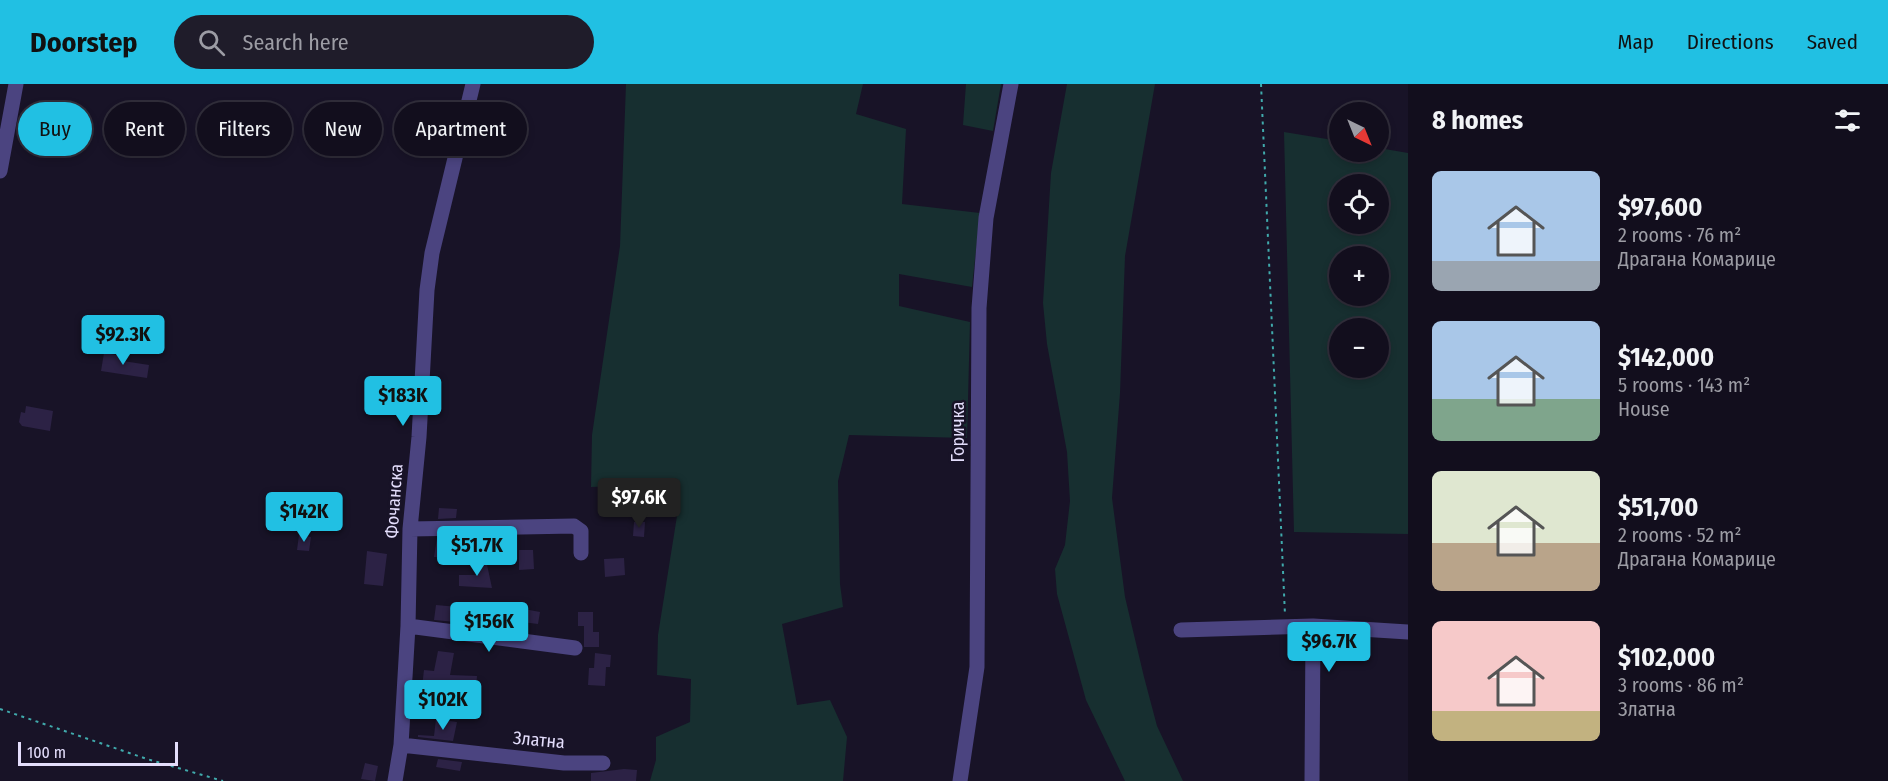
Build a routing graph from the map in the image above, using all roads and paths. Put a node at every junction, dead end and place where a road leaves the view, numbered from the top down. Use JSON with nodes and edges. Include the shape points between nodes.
{"nodes":[{"id":1,"x":16,"y":84,"type":"edge"},
{"id":2,"x":473,"y":84,"type":"edge"},
{"id":3,"x":1011,"y":84,"type":"edge"},
{"id":4,"x":1261,"y":84,"type":"edge"},
{"id":5,"x":1,"y":164,"type":"edge"},
{"id":6,"x":410,"y":529,"type":"junction"},
{"id":7,"x":581,"y":553,"type":"dead end"},
{"id":8,"x":408,"y":626,"type":"junction"},
{"id":9,"x":1285,"y":626,"type":"junction"},
{"id":10,"x":1313,"y":626,"type":"junction"},
{"id":11,"x":1181,"y":630,"type":"dead end"},
{"id":12,"x":1408,"y":632,"type":"edge"},
{"id":13,"x":574,"y":648,"type":"dead end"},
{"id":14,"x":0,"y":709,"type":"edge"},
{"id":15,"x":401,"y":745,"type":"junction"},
{"id":16,"x":603,"y":763,"type":"dead end"},
{"id":17,"x":223,"y":781,"type":"edge"},
{"id":18,"x":395,"y":781,"type":"edge"},
{"id":19,"x":960,"y":781,"type":"edge"},
{"id":20,"x":1312,"y":781,"type":"edge"}],
"edges":[{"from":1,"to":5,"type":"street"},
{"from":2,"to":6,"type":"street","name":"Фочанска","via":[[432,253]]},
{"from":3,"to":19,"type":"street","name":"Горичка","via":[[986,218],[979,308],[976,667]]},
{"from":4,"to":9,"type":"path"},
{"from":6,"to":7,"type":"street","via":[[574,526],[581,531]]},
{"from":6,"to":8,"type":"street","name":"Фочанска"},
{"from":8,"to":13,"type":"street"},
{"from":8,"to":15,"type":"street","name":"Фочанска"},
{"from":9,"to":10,"type":"street"},
{"from":9,"to":11,"type":"street"},
{"from":10,"to":12,"type":"street"},
{"from":10,"to":20,"type":"street"},
{"from":14,"to":17,"type":"path"},
{"from":15,"to":16,"type":"street","name":"Златна","via":[[564,763]]},
{"from":15,"to":18,"type":"street","name":"Фочанска"}]}
